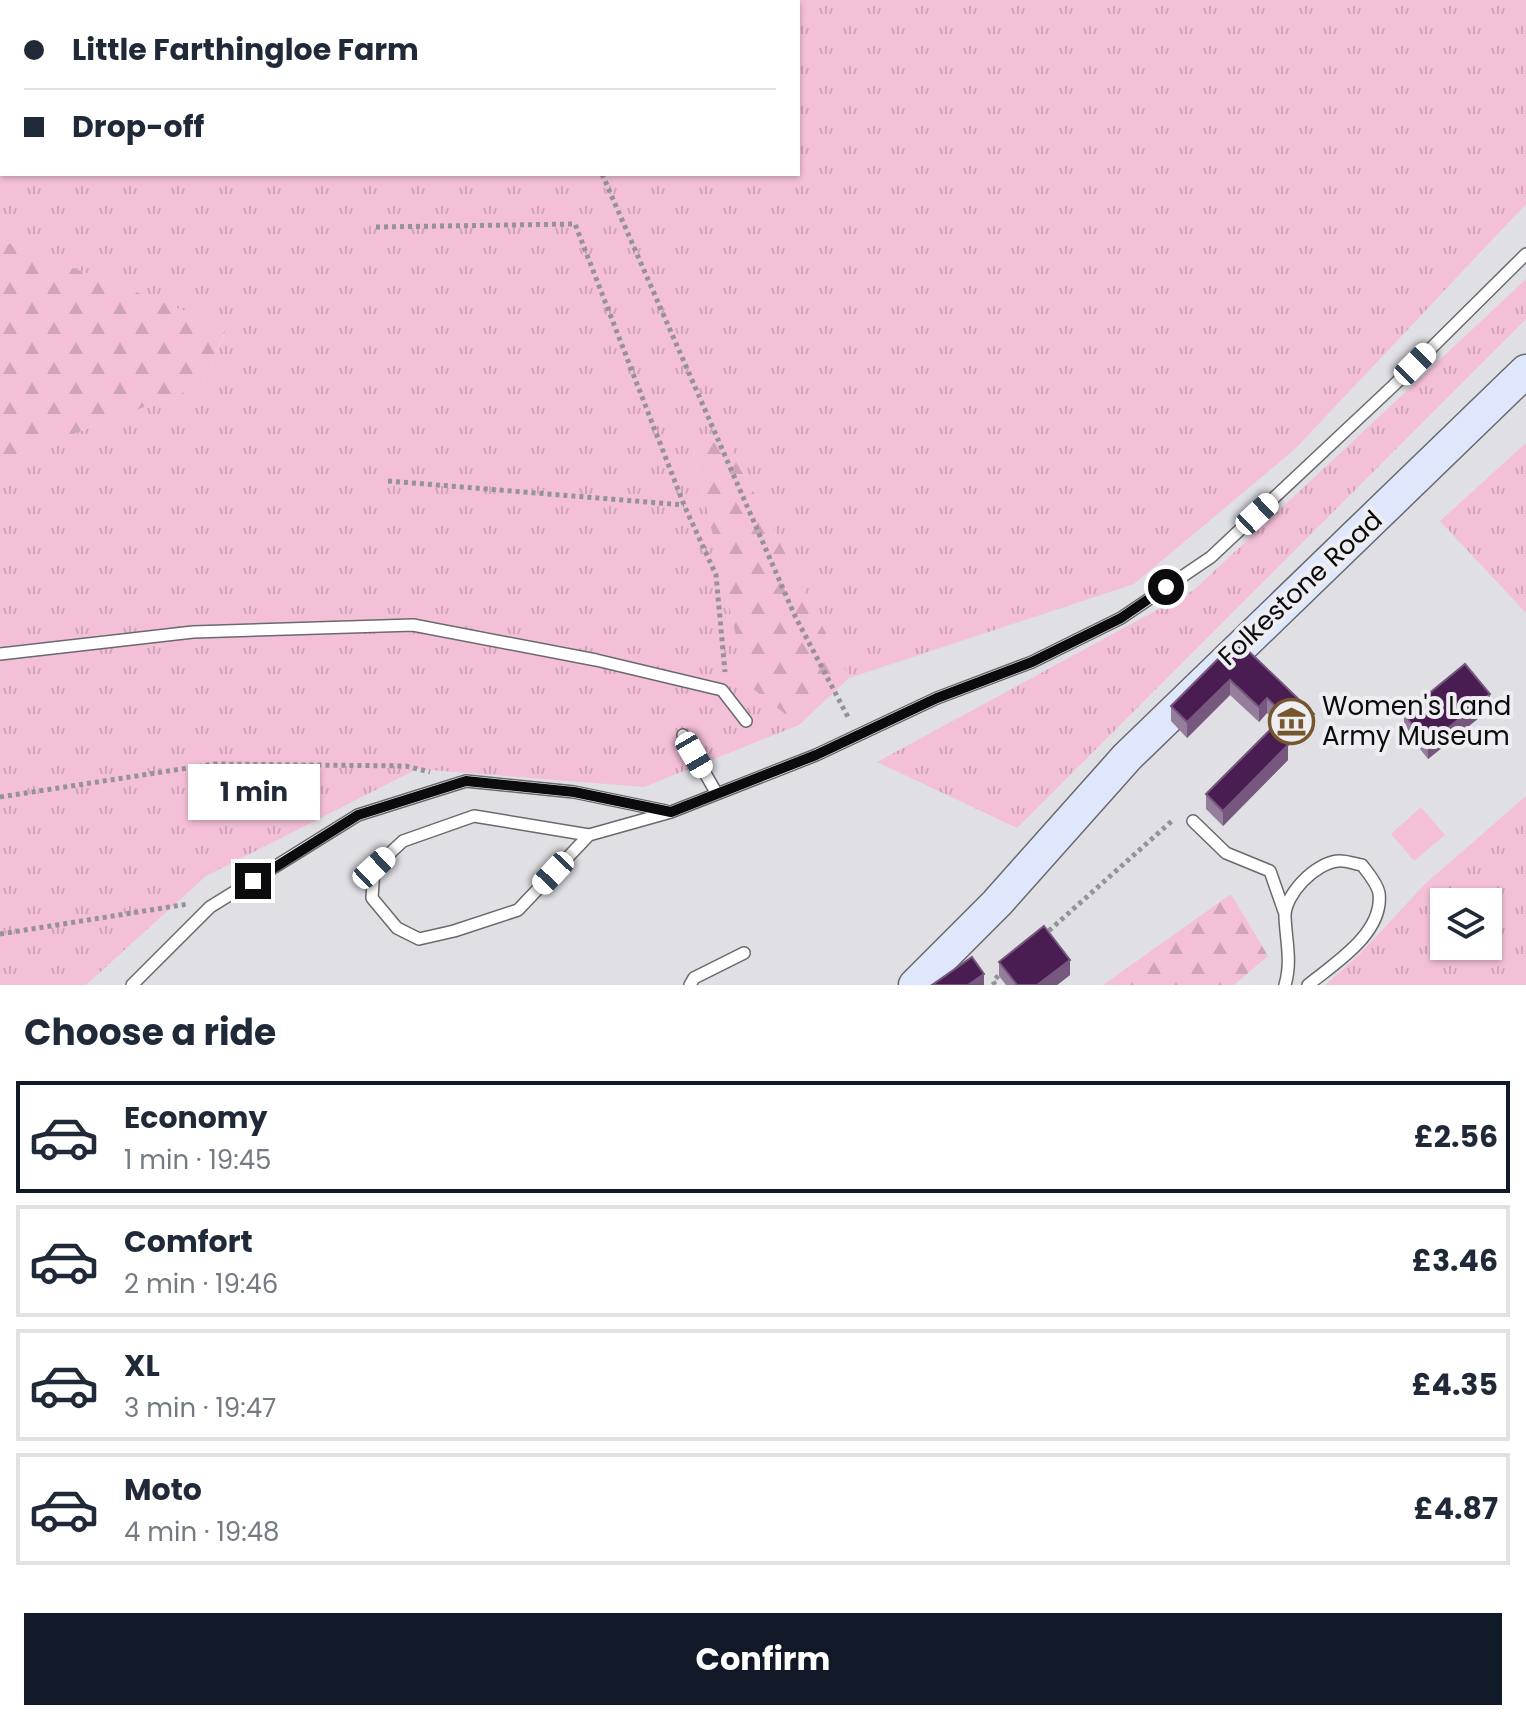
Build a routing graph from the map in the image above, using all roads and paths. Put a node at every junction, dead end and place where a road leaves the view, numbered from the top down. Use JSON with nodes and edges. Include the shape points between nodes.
{"nodes":[{"id":1,"x":603,"y":176,"type":"edge"},
{"id":2,"x":376,"y":227,"type":"dead end"},
{"id":3,"x":1526,"y":254,"type":"edge"},
{"id":4,"x":1526,"y":371,"type":"edge"},
{"id":5,"x":388,"y":481,"type":"dead end"},
{"id":6,"x":684,"y":505,"type":"junction"},
{"id":7,"x":0,"y":654,"type":"edge"},
{"id":8,"x":722,"y":690,"type":"junction"},
{"id":9,"x":746,"y":721,"type":"dead end"},
{"id":10,"x":683,"y":735,"type":"dead end"},
{"id":11,"x":857,"y":735,"type":"junction"},
{"id":12,"x":466,"y":781,"type":"junction"},
{"id":13,"x":717,"y":794,"type":"junction"},
{"id":14,"x":0,"y":797,"type":"edge"},
{"id":15,"x":671,"y":812,"type":"junction"},
{"id":16,"x":1173,"y":820,"type":"dead end"},
{"id":17,"x":1193,"y":821,"type":"dead end"},
{"id":18,"x":589,"y":835,"type":"junction"},
{"id":19,"x":227,"y":897,"type":"junction"},
{"id":20,"x":1285,"y":915,"type":"junction"},
{"id":21,"x":0,"y":934,"type":"edge"},
{"id":22,"x":1038,"y":941,"type":"edge"},
{"id":23,"x":744,"y":953,"type":"dead end"},
{"id":24,"x":1004,"y":971,"type":"edge"},
{"id":25,"x":132,"y":985,"type":"edge"},
{"id":26,"x":690,"y":985,"type":"edge"},
{"id":27,"x":915,"y":985,"type":"edge"},
{"id":28,"x":995,"y":985,"type":"edge"},
{"id":29,"x":1285,"y":985,"type":"edge"},
{"id":30,"x":1308,"y":985,"type":"edge"}],
"edges":[{"from":1,"to":11,"type":"path","via":[[795,616]]},
{"from":2,"to":6,"type":"path","via":[[575,224]]},
{"from":3,"to":11,"type":"lane","via":[[1211,557],[1121,618],[1032,662]]},
{"from":4,"to":27,"type":"main road","name":"Folkestone Road","via":[[1127,757],[997,903]]},
{"from":5,"to":6,"type":"path"},
{"from":6,"to":8,"type":"path","via":[[716,575],[726,670]]},
{"from":7,"to":8,"type":"lane","via":[[193,632],[413,625]]},
{"from":8,"to":9,"type":"lane"},
{"from":10,"to":13,"type":"lane"},
{"from":11,"to":13,"type":"lane"},
{"from":12,"to":14,"type":"path","via":[[406,766],[214,764]]},
{"from":12,"to":15,"type":"lane","via":[[574,792]]},
{"from":12,"to":19,"type":"lane","via":[[358,815]]},
{"from":13,"to":15,"type":"lane"},
{"from":15,"to":18,"type":"lane"},
{"from":16,"to":22,"type":"path"},
{"from":17,"to":20,"type":"lane","via":[[1226,853],[1270,871]]},
{"from":18,"to":18,"type":"lane","via":[[518,910],[454,931],[419,939],[397,928],[372,898],[374,868],[403,841],[474,816]]},
{"from":19,"to":21,"type":"path"},
{"from":19,"to":25,"type":"lane","via":[[210,907]]},
{"from":20,"to":29,"type":"lane","via":[[1290,948]]},
{"from":20,"to":30,"type":"lane","via":[[1288,902],[1311,874],[1337,861],[1362,865],[1378,889],[1379,914],[1355,946]]},
{"from":23,"to":26,"type":"lane"},
{"from":24,"to":28,"type":"path"}]}
